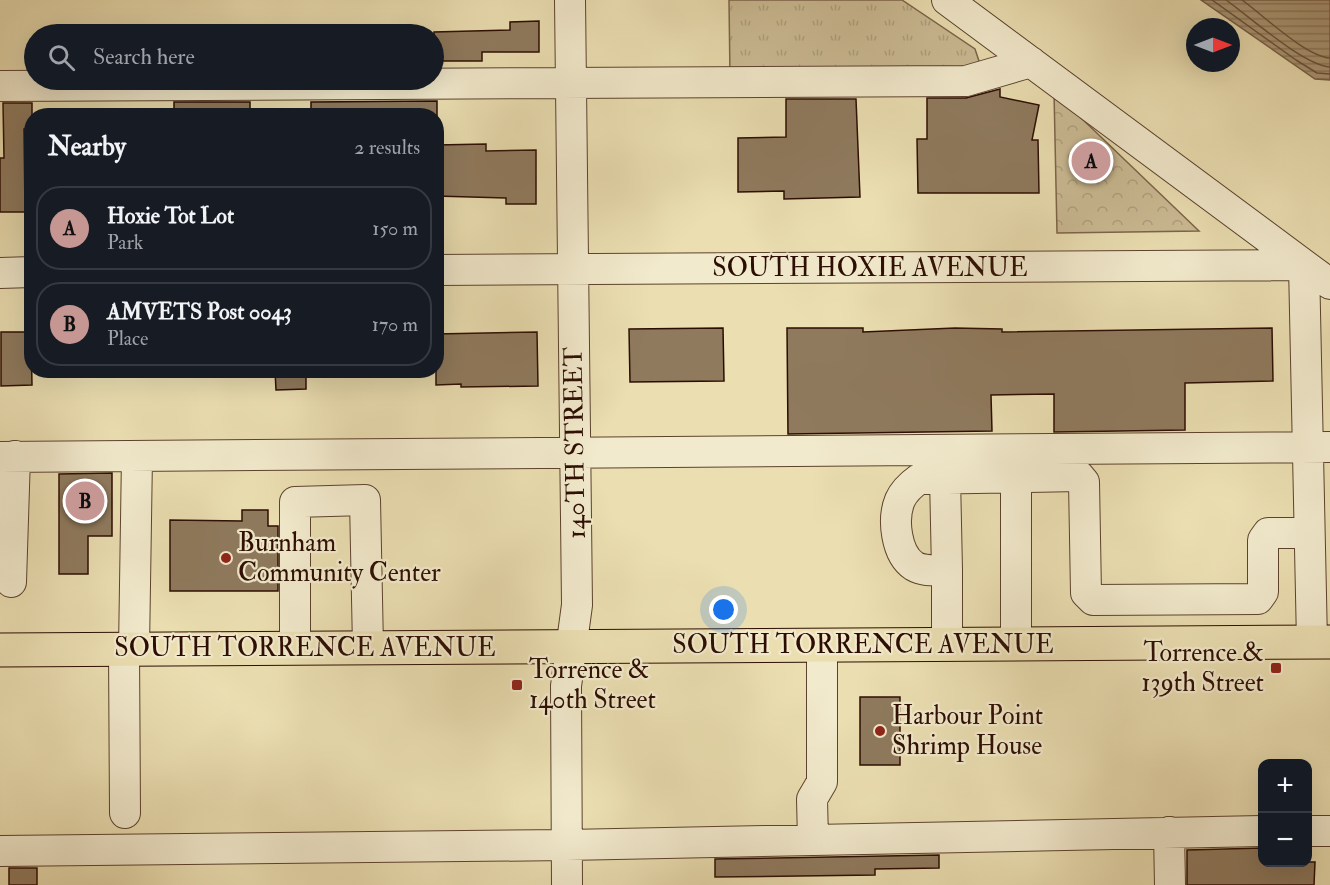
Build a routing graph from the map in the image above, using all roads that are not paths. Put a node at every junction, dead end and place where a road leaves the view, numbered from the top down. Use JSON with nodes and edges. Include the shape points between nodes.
{"nodes":[{"id":1,"x":570,"y":0,"type":"edge"},
{"id":2,"x":947,"y":0,"type":"edge"},
{"id":3,"x":1031,"y":62,"type":"junction"},
{"id":4,"x":571,"y":81,"type":"junction"},
{"id":5,"x":444,"y":82,"type":"edge"},
{"id":6,"x":0,"y":86,"type":"edge"},
{"id":7,"x":24,"y":86,"type":"edge"},
{"id":8,"x":1304,"y":264,"type":"junction"},
{"id":9,"x":444,"y":270,"type":"edge"},
{"id":10,"x":573,"y":270,"type":"junction"},
{"id":11,"x":24,"y":272,"type":"edge"},
{"id":12,"x":0,"y":273,"type":"edge"},
{"id":13,"x":1330,"y":284,"type":"edge"},
{"id":14,"x":1319,"y":447,"type":"edge"},
{"id":15,"x":575,"y":452,"type":"junction"},
{"id":16,"x":137,"y":456,"type":"junction"},
{"id":17,"x":8,"y":457,"type":"edge"},
{"id":18,"x":962,"y":468,"type":"junction"},
{"id":19,"x":1016,"y":476,"type":"junction"},
{"id":20,"x":1309,"y":533,"type":"junction"},
{"id":21,"x":947,"y":570,"type":"junction"},
{"id":22,"x":11,"y":582,"type":"dead end"},
{"id":23,"x":1321,"y":642,"type":"edge"},
{"id":24,"x":1016,"y":644,"type":"junction"},
{"id":25,"x":822,"y":645,"type":"junction"},
{"id":26,"x":946,"y":645,"type":"junction"},
{"id":27,"x":571,"y":646,"type":"junction"},
{"id":28,"x":368,"y":647,"type":"junction"},
{"id":29,"x":295,"y":648,"type":"junction"},
{"id":30,"x":129,"y":649,"type":"junction"},
{"id":31,"x":0,"y":650,"type":"edge"},
{"id":32,"x":125,"y":813,"type":"dead end"},
{"id":33,"x":1258,"y":831,"type":"edge"},
{"id":34,"x":1312,"y":831,"type":"edge"},
{"id":35,"x":1330,"y":831,"type":"edge"},
{"id":36,"x":1169,"y":832,"type":"junction"},
{"id":37,"x":813,"y":840,"type":"junction"},
{"id":38,"x":567,"y":845,"type":"junction"},
{"id":39,"x":0,"y":851,"type":"edge"},
{"id":40,"x":567,"y":885,"type":"edge"},
{"id":41,"x":1170,"y":885,"type":"edge"}],
"edges":[{"from":1,"to":4,"type":"street","name":"140TH STREET"},
{"from":2,"to":3,"type":"street"},
{"from":3,"to":4,"type":"street","via":[[966,81]]},
{"from":3,"to":8,"type":"street"},
{"from":4,"to":5,"type":"street"},
{"from":4,"to":10,"type":"street","name":"140TH STREET"},
{"from":6,"to":7,"type":"street"},
{"from":8,"to":10,"type":"street","name":"SOUTH HOXIE AVENUE"},
{"from":8,"to":13,"type":"street"},
{"from":8,"to":14,"type":"street"},
{"from":9,"to":10,"type":"street","name":"SOUTH HOXIE AVENUE"},
{"from":10,"to":15,"type":"street","name":"140TH STREET"},
{"from":11,"to":12,"type":"street"},
{"from":14,"to":18,"type":"street"},
{"from":14,"to":20,"type":"street"},
{"from":15,"to":16,"type":"street"},
{"from":15,"to":18,"type":"street"},
{"from":15,"to":27,"type":"street","name":"140TH STREET","via":[[577,605]]},
{"from":16,"to":17,"type":"street"},
{"from":16,"to":30,"type":"street"},
{"from":17,"to":22,"type":"street"},
{"from":18,"to":19,"type":"street"},
{"from":18,"to":21,"type":"street"},
{"from":18,"to":21,"type":"street","via":[[919,479],[900,499],[898,512],[898,543],[904,556],[922,570]]},
{"from":19,"to":20,"type":"street","via":[[1079,476],[1084,482],[1086,592],[1093,600],[1258,599],[1263,592],[1263,540],[1268,533]]},
{"from":19,"to":24,"type":"street"},
{"from":20,"to":23,"type":"street"},
{"from":21,"to":26,"type":"street"},
{"from":23,"to":24,"type":"main road","name":"SOUTH TORRENCE AVENUE"},
{"from":24,"to":26,"type":"main road","name":"SOUTH TORRENCE AVENUE"},
{"from":25,"to":26,"type":"main road","name":"SOUTH TORRENCE AVENUE"},
{"from":25,"to":27,"type":"main road","name":"SOUTH TORRENCE AVENUE"},
{"from":25,"to":37,"type":"street","via":[[822,782],[812,799]]},
{"from":27,"to":28,"type":"main road","name":"SOUTH TORRENCE AVENUE"},
{"from":27,"to":38,"type":"street","name":"140TH STREET","via":[[566,686]]},
{"from":28,"to":29,"type":"main road","name":"SOUTH TORRENCE AVENUE"},
{"from":28,"to":29,"type":"street","via":[[365,500],[295,502]]},
{"from":29,"to":30,"type":"main road","name":"SOUTH TORRENCE AVENUE"},
{"from":30,"to":31,"type":"main road","name":"SOUTH TORRENCE AVENUE"},
{"from":30,"to":32,"type":"street"},
{"from":33,"to":36,"type":"street"},
{"from":34,"to":35,"type":"street"},
{"from":36,"to":37,"type":"street"},
{"from":36,"to":41,"type":"street"},
{"from":37,"to":38,"type":"street"},
{"from":38,"to":39,"type":"street"},
{"from":38,"to":40,"type":"street","name":"140TH STREET"}]}
